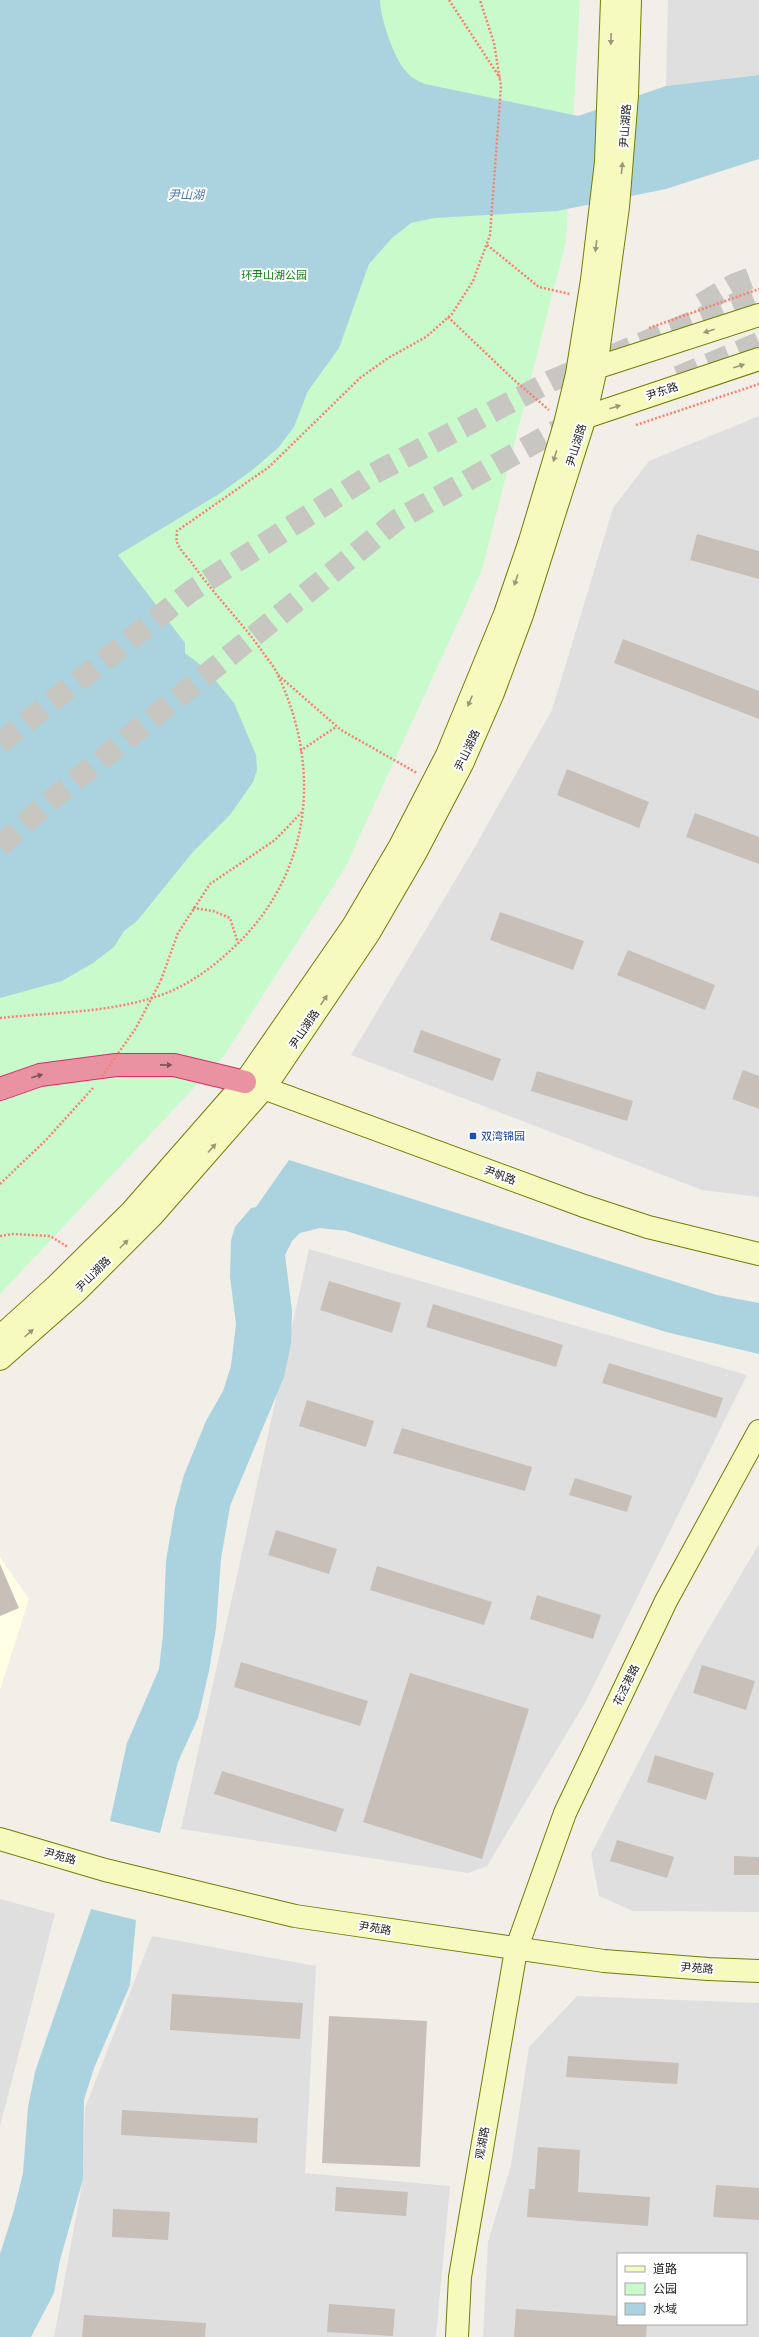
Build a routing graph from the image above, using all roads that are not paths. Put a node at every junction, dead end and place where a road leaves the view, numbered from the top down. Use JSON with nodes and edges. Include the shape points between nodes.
{"nodes":[{"id":1,"x":612,"y":0,"type":"edge"},
{"id":2,"x":630,"y":0,"type":"edge"},
{"id":3,"x":618,"y":97,"type":"junction"},
{"id":4,"x":610,"y":207,"type":"junction"},
{"id":5,"x":759,"y":315,"type":"edge"},
{"id":6,"x":759,"y":359,"type":"edge"},
{"id":7,"x":586,"y":371,"type":"junction"},
{"id":8,"x":585,"y":417,"type":"junction"},
{"id":9,"x":565,"y":424,"type":"junction"},
{"id":10,"x":255,"y":1085,"type":"junction"},
{"id":11,"x":0,"y":1089,"type":"edge"},
{"id":12,"x":759,"y":1254,"type":"edge"},
{"id":13,"x":0,"y":1337,"type":"edge"},
{"id":14,"x":0,"y":1359,"type":"edge"},
{"id":15,"x":759,"y":1431,"type":"edge"},
{"id":16,"x":0,"y":1839,"type":"edge"},
{"id":17,"x":516,"y":1950,"type":"junction"},
{"id":18,"x":759,"y":1971,"type":"edge"},
{"id":19,"x":457,"y":2337,"type":"edge"}],
"edges":[{"from":1,"to":3,"type":"main road","name":"尹山湖路","one_way":true},
{"from":2,"to":3,"type":"main road","name":"尹山湖路"},
{"from":3,"to":4,"type":"main road","name":"尹山湖路"},
{"from":4,"to":7,"type":"main road","name":"尹山湖路"},
{"from":4,"to":7,"type":"main road","name":"尹山湖路","one_way":true,"via":[[589,298]]},
{"from":5,"to":7,"type":"main road","one_way":true},
{"from":8,"to":6,"type":"main road","name":"尹东路","one_way":true},
{"from":7,"to":8,"type":"main road","name":"尹山湖路"},
{"from":7,"to":9,"type":"main road","name":"尹山湖路"},
{"from":8,"to":9,"type":"main road","name":"尹东路"},
{"from":10,"to":8,"type":"main road","name":"尹山湖路","one_way":true,"via":[[369,933],[416,852],[462,764],[493,693],[522,615]]},
{"from":9,"to":10,"type":"main road","name":"尹山湖路","one_way":true,"via":[[505,614],[477,685],[433,782],[400,846]]},
{"from":11,"to":10,"type":"highway","one_way":true,"via":[[40,1075],[116,1065],[174,1065]]},
{"from":10,"to":12,"type":"main road","name":"尹帆路","via":[[584,1206],[648,1227]]},
{"from":10,"to":13,"type":"main road","name":"尹山湖路","via":[[132,1211]]},
{"from":14,"to":10,"type":"main road","name":"尹山湖路","one_way":true,"via":[[77,1291],[152,1216]]},
{"from":15,"to":17,"type":"main road","name":"花泾港路","via":[[666,1601],[565,1813]]},
{"from":16,"to":17,"type":"main road","name":"尹苑路","via":[[105,1870],[295,1916]]},
{"from":17,"to":18,"type":"main road","name":"尹苑路","via":[[604,1961]]},
{"from":17,"to":19,"type":"main road","name":"观湖路","via":[[460,2277]]}]}
